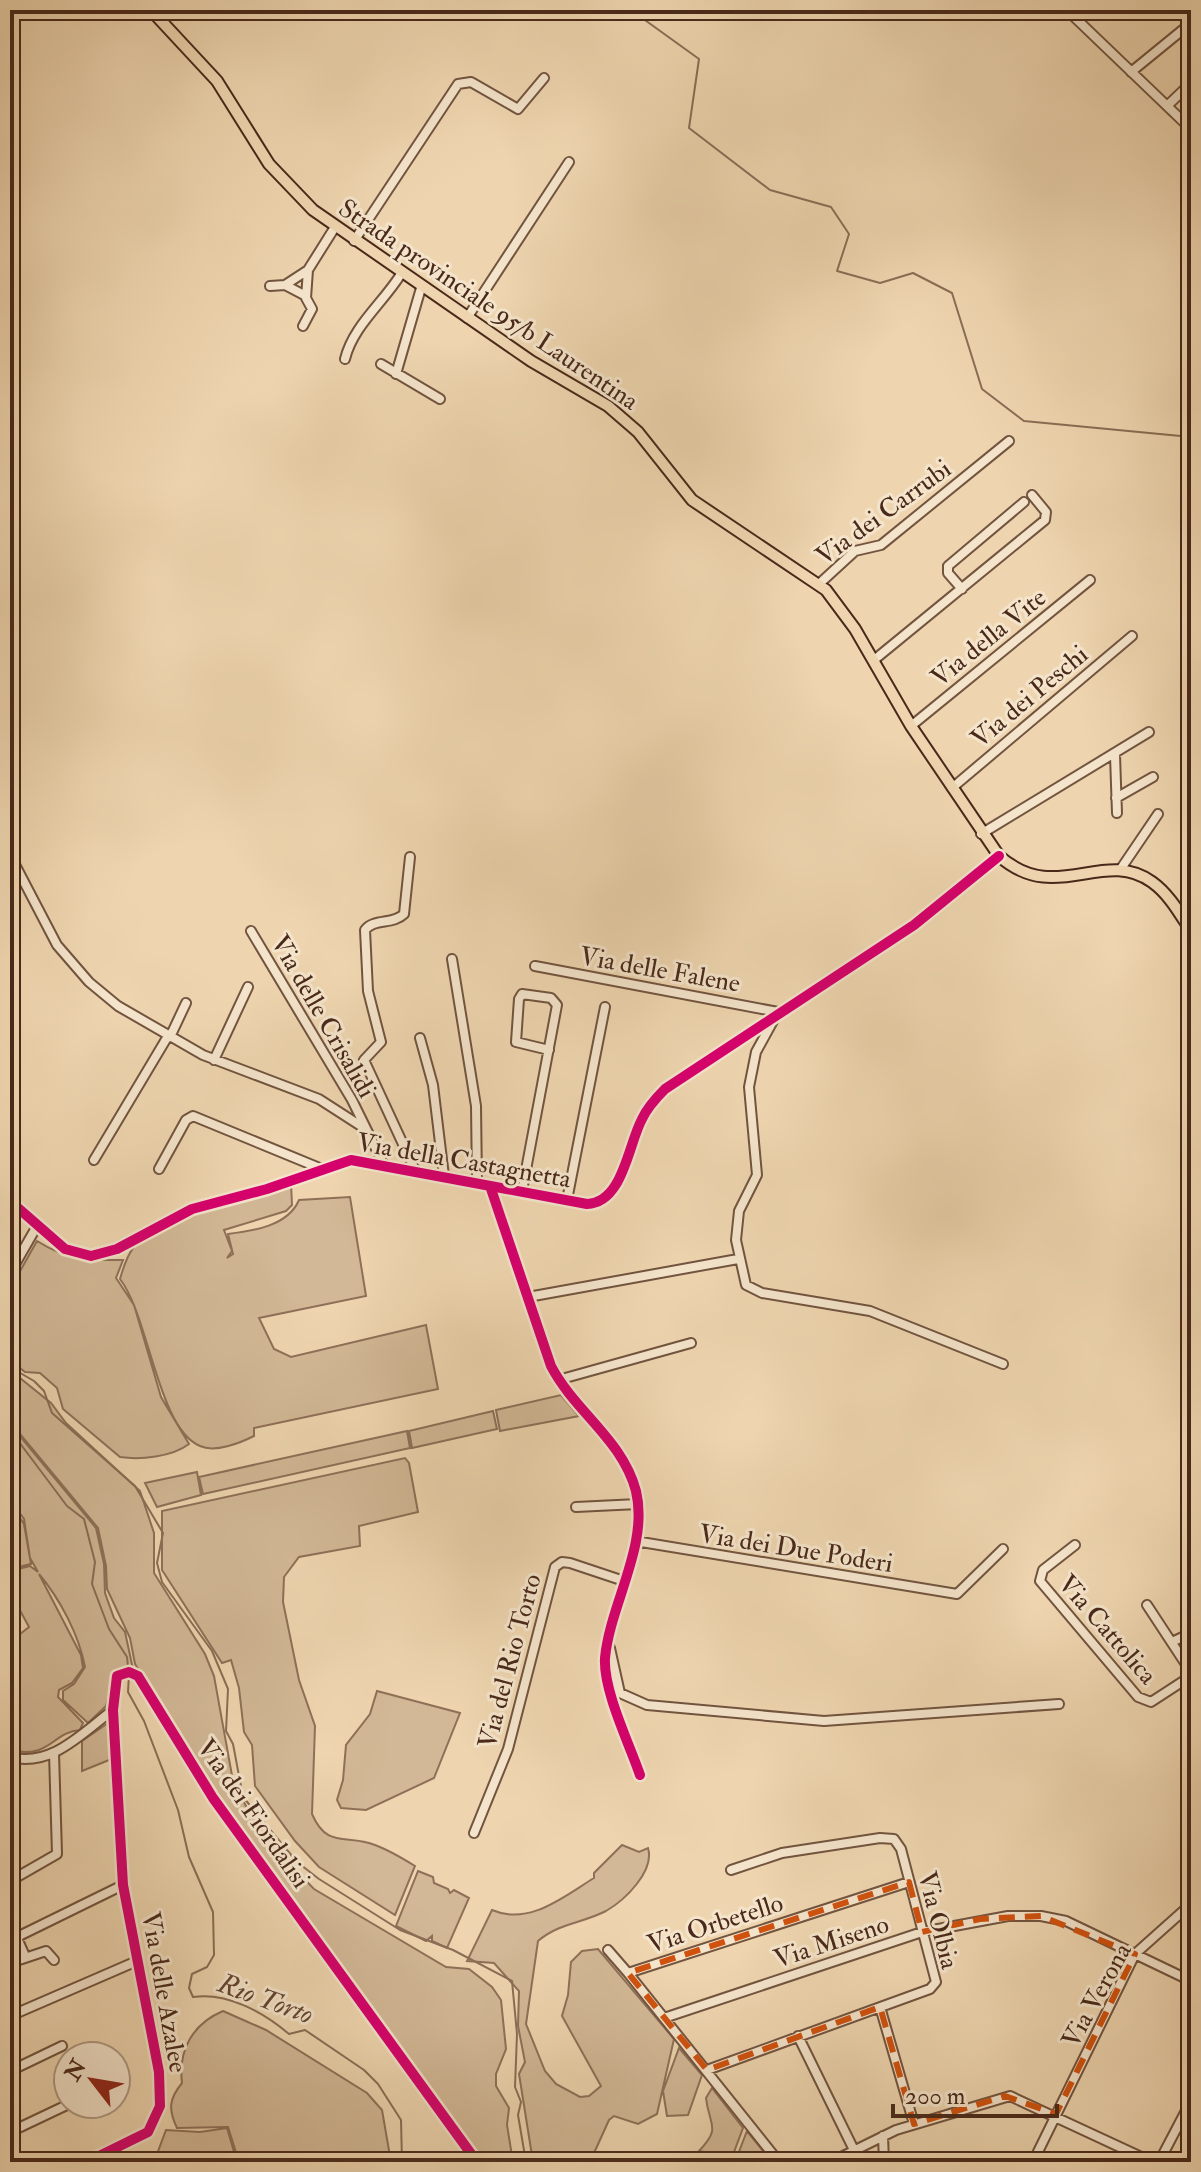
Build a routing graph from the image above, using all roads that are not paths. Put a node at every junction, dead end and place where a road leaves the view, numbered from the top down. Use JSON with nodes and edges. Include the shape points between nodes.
{"nodes":[{"id":1,"x":151,"y":10,"type":"edge"},
{"id":2,"x":1067,"y":10,"type":"edge"},
{"id":3,"x":1191,"y":23,"type":"edge"},
{"id":4,"x":1131,"y":72,"type":"junction"},
{"id":5,"x":544,"y":78,"type":"dead end"},
{"id":6,"x":1191,"y":83,"type":"edge"},
{"id":7,"x":1167,"y":106,"type":"junction"},
{"id":8,"x":1191,"y":129,"type":"edge"},
{"id":9,"x":569,"y":162,"type":"dead end"},
{"id":10,"x":335,"y":227,"type":"junction"},
{"id":11,"x":354,"y":241,"type":"junction"},
{"id":12,"x":308,"y":270,"type":"junction"},
{"id":13,"x":401,"y":274,"type":"junction"},
{"id":14,"x":285,"y":285,"type":"junction"},
{"id":15,"x":270,"y":286,"type":"dead end"},
{"id":16,"x":421,"y":288,"type":"junction"},
{"id":17,"x":306,"y":296,"type":"junction"},
{"id":18,"x":467,"y":318,"type":"junction"},
{"id":19,"x":303,"y":326,"type":"dead end"},
{"id":20,"x":345,"y":359,"type":"dead end"},
{"id":21,"x":381,"y":364,"type":"dead end"},
{"id":22,"x":396,"y":374,"type":"junction"},
{"id":23,"x":440,"y":399,"type":"dead end"},
{"id":24,"x":1009,"y":441,"type":"dead end"},
{"id":25,"x":1032,"y":495,"type":"dead end"},
{"id":26,"x":1024,"y":502,"type":"dead end"},
{"id":27,"x":1090,"y":580,"type":"dead end"},
{"id":28,"x":819,"y":584,"type":"junction"},
{"id":29,"x":962,"y":589,"type":"junction"},
{"id":30,"x":1132,"y":636,"type":"dead end"},
{"id":31,"x":874,"y":660,"type":"junction"},
{"id":32,"x":911,"y":726,"type":"junction"},
{"id":33,"x":1149,"y":732,"type":"dead end"},
{"id":34,"x":1115,"y":755,"type":"junction"},
{"id":35,"x":1153,"y":777,"type":"dead end"},
{"id":36,"x":952,"y":788,"type":"junction"},
{"id":37,"x":1116,"y":798,"type":"junction"},
{"id":38,"x":1117,"y":813,"type":"dead end"},
{"id":39,"x":1158,"y":814,"type":"dead end"},
{"id":40,"x":981,"y":834,"type":"junction"},
{"id":41,"x":10,"y":855,"type":"edge"},
{"id":42,"x":999,"y":856,"type":"junction"},
{"id":43,"x":410,"y":857,"type":"dead end"},
{"id":44,"x":1120,"y":870,"type":"junction"},
{"id":45,"x":251,"y":931,"type":"dead end"},
{"id":46,"x":1191,"y":931,"type":"edge"},
{"id":47,"x":452,"y":959,"type":"dead end"},
{"id":48,"x":535,"y":966,"type":"dead end"},
{"id":49,"x":248,"y":987,"type":"dead end"},
{"id":50,"x":186,"y":1003,"type":"dead end"},
{"id":51,"x":605,"y":1007,"type":"dead end"},
{"id":52,"x":778,"y":1012,"type":"junction"},
{"id":53,"x":169,"y":1036,"type":"junction"},
{"id":54,"x":420,"y":1038,"type":"dead end"},
{"id":55,"x":549,"y":1050,"type":"junction"},
{"id":56,"x":214,"y":1060,"type":"junction"},
{"id":57,"x":364,"y":1128,"type":"junction"},
{"id":58,"x":94,"y":1160,"type":"dead end"},
{"id":59,"x":383,"y":1163,"type":"junction"},
{"id":60,"x":159,"y":1169,"type":"dead end"},
{"id":61,"x":322,"y":1169,"type":"junction"},
{"id":62,"x":415,"y":1170,"type":"junction"},
{"id":63,"x":444,"y":1176,"type":"junction"},
{"id":64,"x":477,"y":1182,"type":"junction"},
{"id":65,"x":490,"y":1186,"type":"junction"},
{"id":66,"x":522,"y":1191,"type":"junction"},
{"id":67,"x":567,"y":1200,"type":"junction"},
{"id":68,"x":10,"y":1201,"type":"edge"},
{"id":69,"x":37,"y":1226,"type":"junction"},
{"id":70,"x":738,"y":1259,"type":"junction"},
{"id":71,"x":10,"y":1273,"type":"edge"},
{"id":72,"x":528,"y":1297,"type":"junction"},
{"id":73,"x":691,"y":1343,"type":"dead end"},
{"id":74,"x":1003,"y":1364,"type":"dead end"},
{"id":75,"x":558,"y":1380,"type":"junction"},
{"id":76,"x":638,"y":1504,"type":"junction"},
{"id":77,"x":576,"y":1507,"type":"dead end"},
{"id":78,"x":635,"y":1541,"type":"junction"},
{"id":79,"x":1075,"y":1545,"type":"dead end"},
{"id":80,"x":1003,"y":1549,"type":"dead end"},
{"id":81,"x":624,"y":1581,"type":"junction"},
{"id":82,"x":1147,"y":1605,"type":"dead end"},
{"id":83,"x":1191,"y":1633,"type":"edge"},
{"id":84,"x":609,"y":1639,"type":"junction"},
{"id":85,"x":1172,"y":1642,"type":"junction"},
{"id":86,"x":1191,"y":1674,"type":"edge"},
{"id":87,"x":1059,"y":1704,"type":"dead end"},
{"id":88,"x":113,"y":1710,"type":"junction"},
{"id":89,"x":54,"y":1753,"type":"junction"},
{"id":90,"x":10,"y":1757,"type":"edge"},
{"id":91,"x":640,"y":1775,"type":"dead end"},
{"id":92,"x":474,"y":1833,"type":"dead end"},
{"id":93,"x":731,"y":1870,"type":"dead end"},
{"id":94,"x":10,"y":1881,"type":"edge"},
{"id":95,"x":909,"y":1882,"type":"junction"},
{"id":96,"x":123,"y":1885,"type":"junction"},
{"id":97,"x":1189,"y":1908,"type":"edge"},
{"id":98,"x":10,"y":1922,"type":"edge"},
{"id":99,"x":922,"y":1932,"type":"junction"},
{"id":100,"x":17,"y":1937,"type":"junction"},
{"id":101,"x":608,"y":1950,"type":"dead end"},
{"id":102,"x":1135,"y":1954,"type":"junction"},
{"id":103,"x":25,"y":1956,"type":"junction"},
{"id":104,"x":54,"y":1960,"type":"dead end"},
{"id":105,"x":137,"y":1961,"type":"junction"},
{"id":106,"x":10,"y":1963,"type":"edge"},
{"id":107,"x":628,"y":1973,"type":"junction"},
{"id":108,"x":1191,"y":1981,"type":"edge"},
{"id":109,"x":880,"y":2007,"type":"junction"},
{"id":110,"x":10,"y":2016,"type":"edge"},
{"id":111,"x":664,"y":2018,"type":"junction"},
{"id":112,"x":798,"y":2036,"type":"junction"},
{"id":113,"x":52,"y":2051,"type":"edge"},
{"id":114,"x":707,"y":2070,"type":"junction"},
{"id":115,"x":10,"y":2071,"type":"edge"},
{"id":116,"x":1191,"y":2101,"type":"edge"},
{"id":117,"x":52,"y":2112,"type":"edge"},
{"id":118,"x":1056,"y":2114,"type":"junction"},
{"id":119,"x":914,"y":2124,"type":"junction"},
{"id":120,"x":10,"y":2132,"type":"edge"},
{"id":121,"x":883,"y":2136,"type":"junction"},
{"id":122,"x":853,"y":2148,"type":"junction"},
{"id":123,"x":87,"y":2162,"type":"edge"},
{"id":124,"x":477,"y":2162,"type":"edge"},
{"id":125,"x":779,"y":2162,"type":"edge"},
{"id":126,"x":831,"y":2162,"type":"edge"},
{"id":127,"x":884,"y":2162,"type":"edge"},
{"id":128,"x":1033,"y":2162,"type":"edge"},
{"id":129,"x":1152,"y":2162,"type":"edge"},
{"id":130,"x":1159,"y":2162,"type":"edge"}],
"edges":[{"from":1,"to":10,"type":"main road","name":"Strada provinciale 95/b Laurentina","via":[[223,89],[276,172]]},
{"from":2,"to":4,"type":"street"},
{"from":3,"to":4,"type":"street"},
{"from":4,"to":7,"type":"street"},
{"from":5,"to":11,"type":"street","via":[[518,109],[471,82],[458,84]]},
{"from":6,"to":7,"type":"street"},
{"from":7,"to":8,"type":"street"},
{"from":9,"to":18,"type":"street"},
{"from":10,"to":11,"type":"main road","name":"Strada provinciale 95/b Laurentina"},
{"from":10,"to":12,"type":"street"},
{"from":11,"to":13,"type":"main road","name":"Strada provinciale 95/b Laurentina"},
{"from":12,"to":14,"type":"street"},
{"from":12,"to":17,"type":"street"},
{"from":13,"to":16,"type":"main road","name":"Strada provinciale 95/b Laurentina"},
{"from":13,"to":20,"type":"street","via":[[352,337]]},
{"from":14,"to":15,"type":"street"},
{"from":14,"to":17,"type":"street"},
{"from":16,"to":18,"type":"main road","name":"Strada provinciale 95/b Laurentina"},
{"from":16,"to":22,"type":"street"},
{"from":17,"to":19,"type":"street","via":[[311,312]]},
{"from":18,"to":28,"type":"main road","name":"Strada provinciale 95/b Laurentina","via":[[608,406],[641,435],[690,498]]},
{"from":21,"to":22,"type":"street"},
{"from":22,"to":23,"type":"street"},
{"from":24,"to":28,"type":"street","name":"Via dei Carrubi","via":[[881,545],[855,551]]},
{"from":25,"to":29,"type":"street","via":[[1046,512],[1045,520]]},
{"from":26,"to":29,"type":"street","via":[[948,566]]},
{"from":27,"to":32,"type":"street","name":"Via della Vite"},
{"from":28,"to":31,"type":"main road","name":"Strada provinciale 95/b Laurentina"},
{"from":29,"to":31,"type":"street"},
{"from":30,"to":36,"type":"street","name":"Via dei Peschi"},
{"from":31,"to":32,"type":"main road","name":"Strada provinciale 95/b Laurentina"},
{"from":32,"to":36,"type":"main road","name":"Strada provinciale 95/b Laurentina"},
{"from":33,"to":34,"type":"street"},
{"from":34,"to":37,"type":"street"},
{"from":34,"to":40,"type":"street"},
{"from":35,"to":37,"type":"street"},
{"from":36,"to":40,"type":"main road","name":"Strada provinciale 95/b Laurentina"},
{"from":37,"to":38,"type":"street"},
{"from":39,"to":44,"type":"street"},
{"from":40,"to":42,"type":"main road","name":"Strada provinciale 95/b Laurentina"},
{"from":41,"to":53,"type":"street","via":[[68,959],[118,1006]]},
{"from":42,"to":44,"type":"main road","name":"Strada provinciale 95/b Laurentina","via":[[1040,878]]},
{"from":42,"to":52,"type":"street","name":"Via della Castagnetta","via":[[914,925]]},
{"from":43,"to":62,"type":"street","via":[[404,914],[365,930],[368,988],[381,1042],[364,1060]]},
{"from":44,"to":46,"type":"main road","name":"Strada provinciale 95/b Laurentina","via":[[1158,886]]},
{"from":45,"to":57,"type":"street","name":"Via delle Crisalidi"},
{"from":47,"to":64,"type":"street","via":[[476,1106]]},
{"from":48,"to":52,"type":"street","name":"Via delle Falene"},
{"from":49,"to":56,"type":"street"},
{"from":50,"to":53,"type":"street"},
{"from":51,"to":67,"type":"street"},
{"from":52,"to":67,"type":"street","name":"Via della Castagnetta","via":[[658,1096],[642,1119],[617,1183],[605,1197],[590,1204]]},
{"from":52,"to":70,"type":"street","via":[[758,1047],[749,1083],[757,1175],[738,1214]]},
{"from":53,"to":56,"type":"street"},
{"from":53,"to":58,"type":"street"},
{"from":54,"to":63,"type":"street","via":[[433,1085]]},
{"from":55,"to":55,"type":"street","via":[[556,1001],[522,994],[516,1042]]},
{"from":55,"to":66,"type":"street"},
{"from":56,"to":57,"type":"street","via":[[319,1099]]},
{"from":57,"to":59,"type":"street","name":"Via delle Crisalidi"},
{"from":59,"to":61,"type":"street","name":"Via della Castagnetta","via":[[351,1160]]},
{"from":59,"to":62,"type":"street","name":"Via della Castagnetta"},
{"from":60,"to":61,"type":"street","via":[[193,1116]]},
{"from":61,"to":69,"type":"street","name":"Via della Castagnetta","via":[[186,1211],[101,1255],[70,1251]]},
{"from":62,"to":63,"type":"street","name":"Via della Castagnetta"},
{"from":63,"to":64,"type":"street","name":"Via della Castagnetta"},
{"from":64,"to":65,"type":"street","name":"Via della Castagnetta"},
{"from":65,"to":66,"type":"street","name":"Via della Castagnetta"},
{"from":65,"to":72,"type":"street"},
{"from":66,"to":67,"type":"street","name":"Via della Castagnetta"},
{"from":68,"to":69,"type":"street","name":"Via della Castagnetta"},
{"from":69,"to":71,"type":"street"},
{"from":70,"to":72,"type":"street"},
{"from":70,"to":74,"type":"street","via":[[744,1282],[757,1291],[865,1310]]},
{"from":72,"to":75,"type":"street"},
{"from":73,"to":75,"type":"street"},
{"from":75,"to":76,"type":"street","via":[[623,1457]]},
{"from":76,"to":77,"type":"street"},
{"from":76,"to":78,"type":"street"},
{"from":78,"to":80,"type":"street","name":"Via dei Due Poderi","via":[[957,1594]]},
{"from":78,"to":81,"type":"street"},
{"from":79,"to":86,"type":"street","name":"Via Cattolica","via":[[1044,1569],[1040,1580],[1139,1699],[1151,1702]]},
{"from":81,"to":84,"type":"street"},
{"from":81,"to":92,"type":"street","name":"Via del Rio Torto","via":[[570,1563],[555,1567],[508,1749]]},
{"from":82,"to":85,"type":"street"},
{"from":83,"to":85,"type":"street"},
{"from":84,"to":87,"type":"street","via":[[619,1691],[647,1705],[824,1721]]},
{"from":84,"to":91,"type":"street","via":[[607,1677]]},
{"from":85,"to":86,"type":"street"},
{"from":88,"to":89,"type":"street"},
{"from":88,"to":96,"type":"street","name":"Via dei Fiordalisi"},
{"from":88,"to":124,"type":"street","name":"Via dei Fiordalisi","via":[[116,1678],[133,1672],[213,1798]]},
{"from":89,"to":90,"type":"street","via":[[34,1761]]},
{"from":89,"to":94,"type":"street","via":[[57,1854]]},
{"from":93,"to":95,"type":"street","name":"Via Olbia","via":[[782,1853],[887,1837],[899,1845]]},
{"from":95,"to":99,"type":"street","name":"Via Olbia"},
{"from":95,"to":107,"type":"street","name":"Via Orbetello"},
{"from":96,"to":100,"type":"street"},
{"from":96,"to":105,"type":"street","name":"Via delle Azalee"},
{"from":97,"to":102,"type":"street","name":"Via Verona"},
{"from":98,"to":100,"type":"street"},
{"from":99,"to":102,"type":"street","name":"Via Miseno","via":[[980,1919],[1041,1916],[1083,1927]]},
{"from":99,"to":109,"type":"street","name":"Via Olbia","via":[[935,1985]]},
{"from":99,"to":111,"type":"street","name":"Via Miseno"},
{"from":100,"to":103,"type":"street"},
{"from":101,"to":107,"type":"street"},
{"from":102,"to":108,"type":"street","name":"Via Miseno"},
{"from":102,"to":118,"type":"street","name":"Via Verona"},
{"from":103,"to":104,"type":"street","via":[[48,1951]]},
{"from":103,"to":106,"type":"street"},
{"from":105,"to":110,"type":"street"},
{"from":105,"to":123,"type":"street","name":"Via delle Azalee","via":[[159,2065],[160,2106],[148,2132]]},
{"from":107,"to":111,"type":"street","name":"Via Orbetello"},
{"from":109,"to":112,"type":"street","name":"Via Olbia"},
{"from":109,"to":119,"type":"street"},
{"from":111,"to":114,"type":"street","name":"Via Orbetello"},
{"from":112,"to":114,"type":"street","name":"Via Olbia"},
{"from":112,"to":122,"type":"street"},
{"from":113,"to":115,"type":"street"},
{"from":114,"to":125,"type":"street","name":"Via Orbetello"},
{"from":116,"to":130,"type":"street"},
{"from":117,"to":120,"type":"street"},
{"from":118,"to":119,"type":"street","via":[[1005,2096]]},
{"from":118,"to":128,"type":"street","name":"Via Verona"},
{"from":118,"to":129,"type":"street"},
{"from":119,"to":121,"type":"street"},
{"from":121,"to":122,"type":"street"},
{"from":121,"to":127,"type":"street"},
{"from":122,"to":126,"type":"street"}]}
